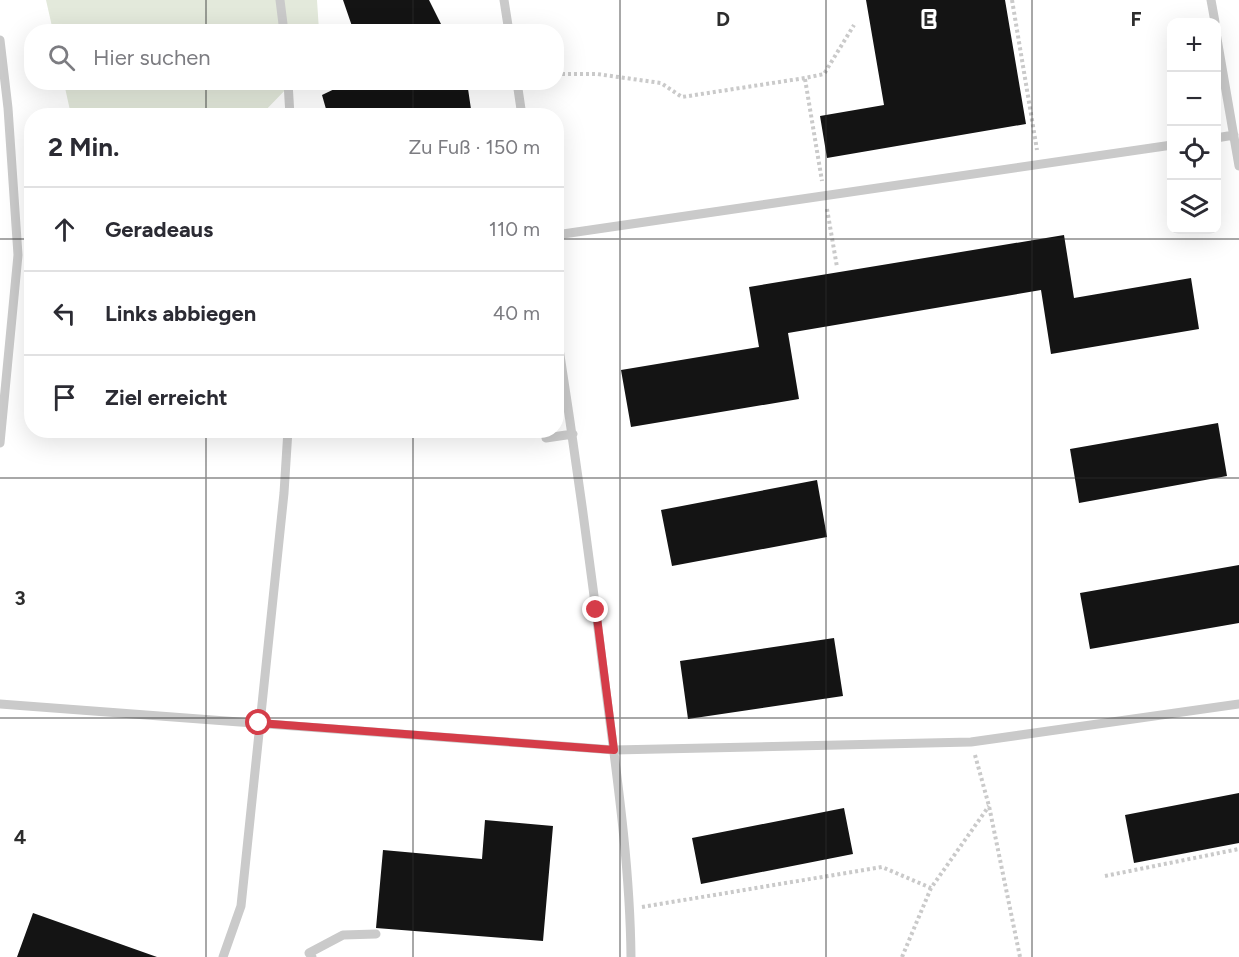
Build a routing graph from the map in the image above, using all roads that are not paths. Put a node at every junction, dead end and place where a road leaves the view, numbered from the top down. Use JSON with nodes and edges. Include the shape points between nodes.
{"nodes":[{"id":1,"x":280,"y":0,"type":"edge"},
{"id":2,"x":504,"y":0,"type":"edge"},
{"id":3,"x":1211,"y":0,"type":"edge"},
{"id":4,"x":1214,"y":18,"type":"edge"},
{"id":5,"x":283,"y":24,"type":"edge"},
{"id":6,"x":508,"y":24,"type":"edge"},
{"id":7,"x":0,"y":40,"type":"edge"},
{"id":8,"x":1221,"y":61,"type":"edge"},
{"id":9,"x":288,"y":90,"type":"edge"},
{"id":10,"x":518,"y":90,"type":"edge"},
{"id":11,"x":4,"y":108,"type":"edge"},
{"id":12,"x":290,"y":108,"type":"edge"},
{"id":13,"x":521,"y":108,"type":"edge"},
{"id":14,"x":1234,"y":135,"type":"junction"},
{"id":15,"x":1221,"y":137,"type":"edge"},
{"id":16,"x":1167,"y":146,"type":"edge"},
{"id":17,"x":1239,"y":166,"type":"edge"},
{"id":18,"x":564,"y":234,"type":"edge"},
{"id":19,"x":564,"y":378,"type":"edge"},
{"id":20,"x":573,"y":434,"type":"junction"},
{"id":21,"x":564,"y":435,"type":"edge"},
{"id":22,"x":287,"y":438,"type":"edge"},
{"id":23,"x":0,"y":443,"type":"edge"},
{"id":24,"x":0,"y":704,"type":"edge"},
{"id":25,"x":1239,"y":704,"type":"edge"},
{"id":26,"x":259,"y":723,"type":"junction"},
{"id":27,"x":614,"y":750,"type":"junction"},
{"id":28,"x":376,"y":934,"type":"dead end"},
{"id":29,"x":223,"y":957,"type":"edge"},
{"id":30,"x":312,"y":957,"type":"edge"},
{"id":31,"x":631,"y":957,"type":"edge"}],
"edges":[{"from":1,"to":5,"type":"lane"},
{"from":2,"to":6,"type":"lane"},
{"from":3,"to":4,"type":"lane"},
{"from":7,"to":11,"type":"lane"},
{"from":8,"to":14,"type":"lane"},
{"from":9,"to":12,"type":"lane"},
{"from":10,"to":13,"type":"lane"},
{"from":11,"to":23,"type":"lane","via":[[18,255]]},
{"from":14,"to":15,"type":"lane"},
{"from":14,"to":17,"type":"lane"},
{"from":16,"to":18,"type":"lane"},
{"from":19,"to":20,"type":"lane"},
{"from":20,"to":21,"type":"lane"},
{"from":20,"to":27,"type":"lane"},
{"from":22,"to":26,"type":"lane"},
{"from":24,"to":26,"type":"lane"},
{"from":25,"to":27,"type":"lane","via":[[971,742]]},
{"from":26,"to":27,"type":"lane"},
{"from":26,"to":29,"type":"lane","via":[[241,906]]},
{"from":27,"to":31,"type":"lane"},
{"from":28,"to":30,"type":"lane","via":[[343,935],[309,952]]}]}
